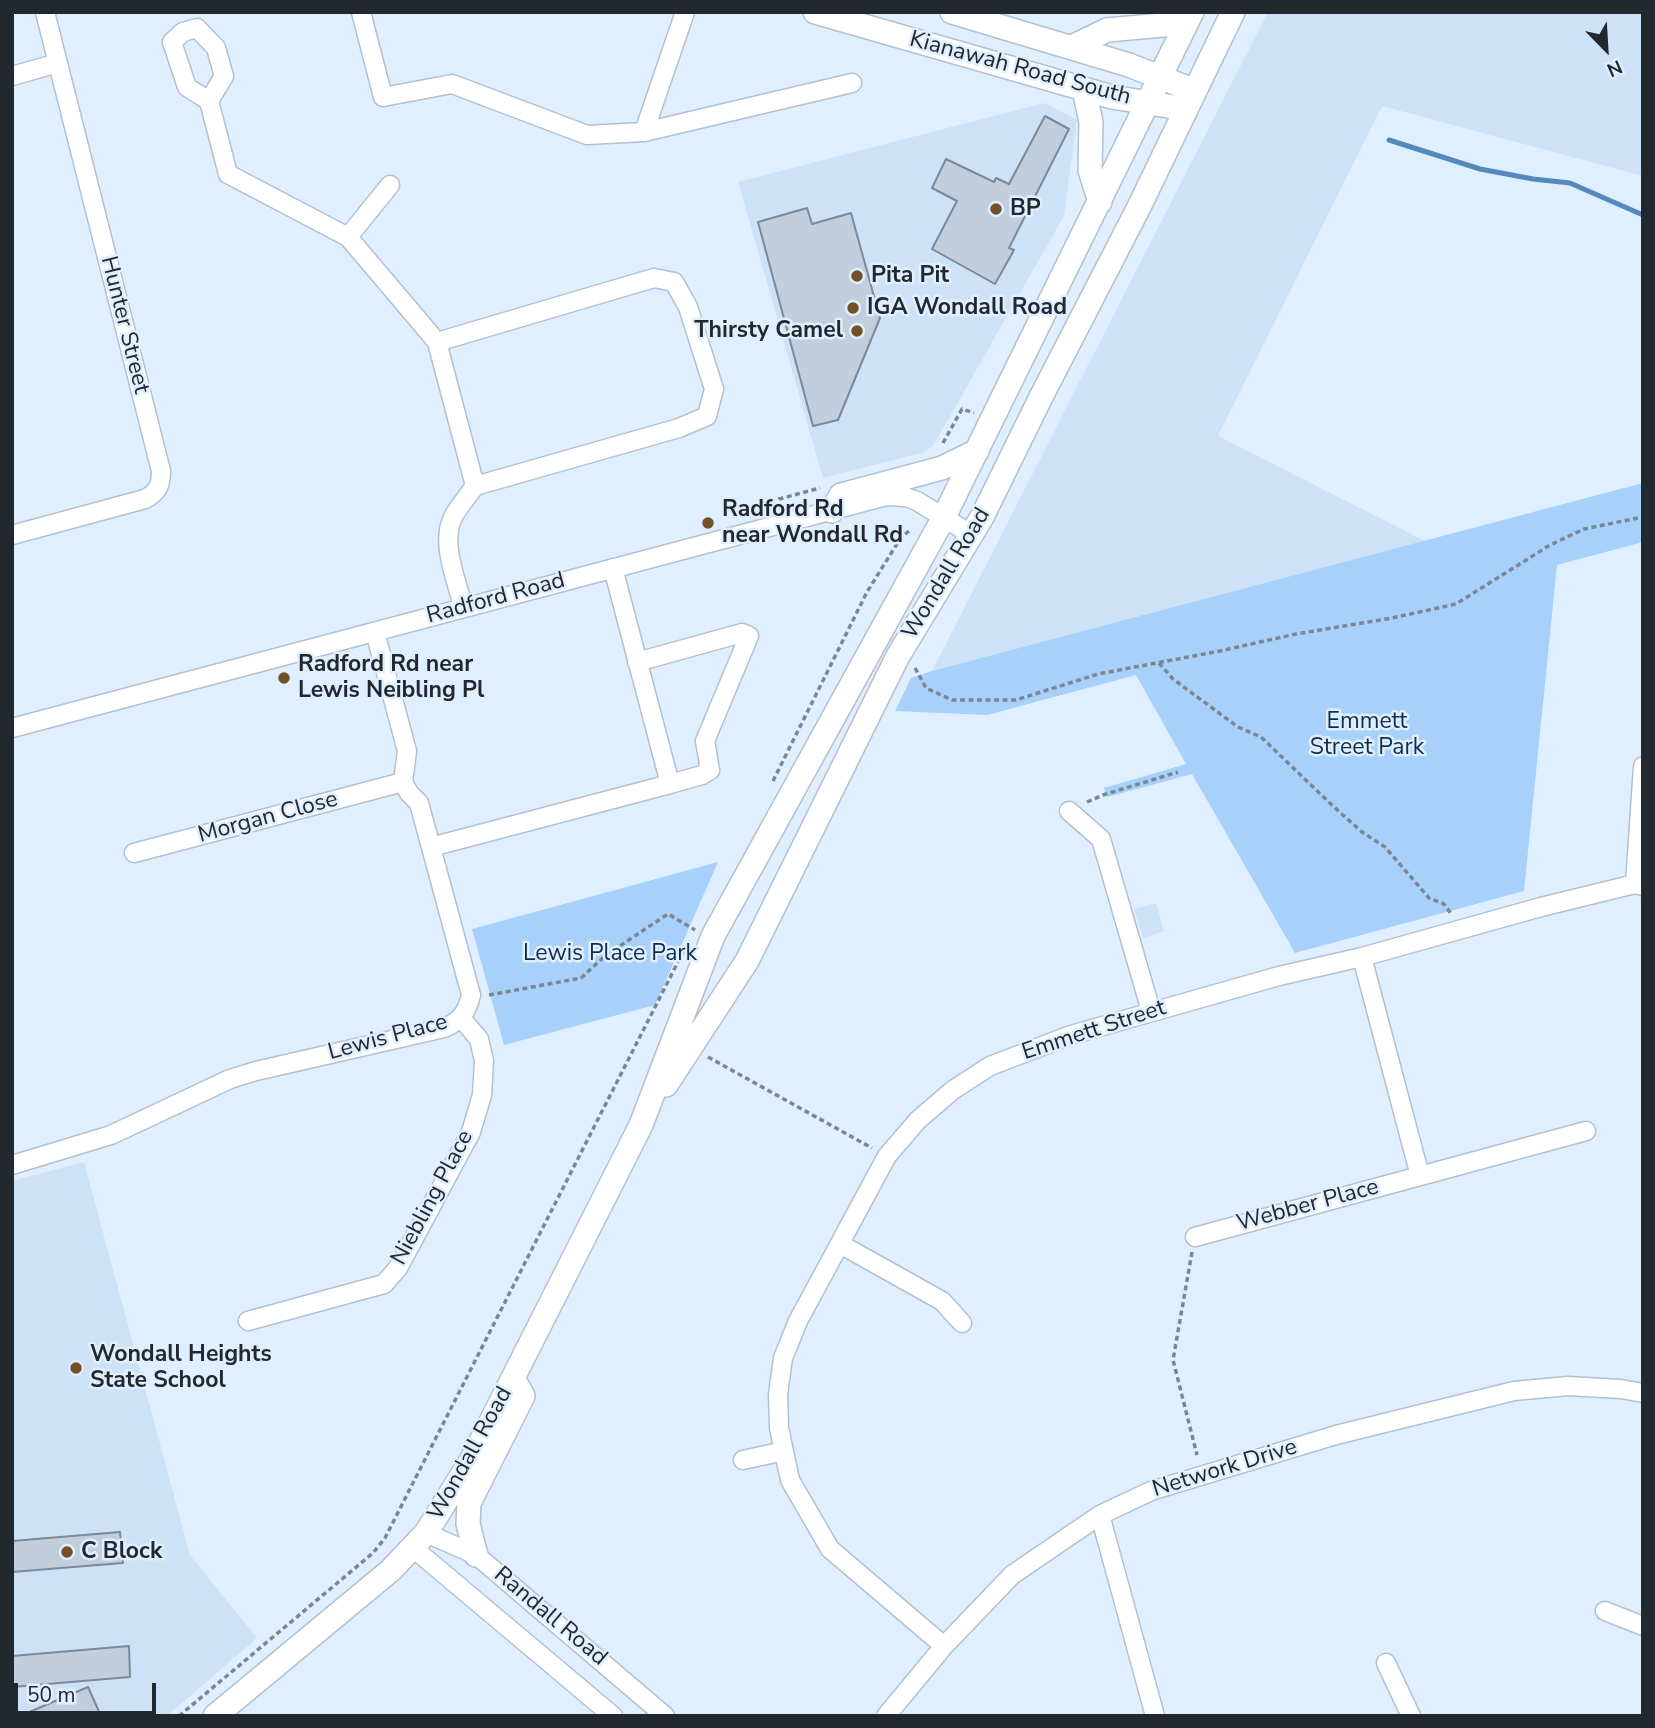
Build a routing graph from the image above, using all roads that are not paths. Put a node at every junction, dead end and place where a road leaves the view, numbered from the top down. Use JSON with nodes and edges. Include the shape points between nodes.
{"nodes":[{"id":1,"x":45,"y":12,"type":"edge"},
{"id":2,"x":361,"y":12,"type":"edge"},
{"id":3,"x":685,"y":12,"type":"edge"},
{"id":4,"x":815,"y":12,"type":"edge"},
{"id":5,"x":952,"y":12,"type":"edge"},
{"id":6,"x":1233,"y":12,"type":"edge"},
{"id":7,"x":1190,"y":15,"type":"edge"},
{"id":8,"x":1072,"y":47,"type":"junction"},
{"id":9,"x":58,"y":64,"type":"junction"},
{"id":10,"x":12,"y":76,"type":"edge"},
{"id":11,"x":1160,"y":76,"type":"junction"},
{"id":12,"x":852,"y":83,"type":"dead end"},
{"id":13,"x":1084,"y":89,"type":"junction"},
{"id":14,"x":1191,"y":100,"type":"junction"},
{"id":15,"x":208,"y":101,"type":"dead end"},
{"id":16,"x":1148,"y":104,"type":"junction"},
{"id":17,"x":644,"y":132,"type":"junction"},
{"id":18,"x":390,"y":185,"type":"dead end"},
{"id":19,"x":1100,"y":202,"type":"junction"},
{"id":20,"x":348,"y":237,"type":"junction"},
{"id":21,"x":437,"y":342,"type":"junction"},
{"id":22,"x":976,"y":452,"type":"junction"},
{"id":23,"x":475,"y":485,"type":"junction"},
{"id":24,"x":832,"y":511,"type":"junction"},
{"id":25,"x":944,"y":517,"type":"junction"},
{"id":26,"x":12,"y":535,"type":"edge"},
{"id":27,"x":972,"y":535,"type":"junction"},
{"id":28,"x":613,"y":568,"type":"junction"},
{"id":29,"x":463,"y":607,"type":"junction"},
{"id":30,"x":375,"y":632,"type":"junction"},
{"id":31,"x":637,"y":662,"type":"junction"},
{"id":32,"x":12,"y":728,"type":"edge"},
{"id":33,"x":1643,"y":766,"type":"edge"},
{"id":34,"x":403,"y":782,"type":"junction"},
{"id":35,"x":670,"y":784,"type":"junction"},
{"id":36,"x":1069,"y":811,"type":"road end"},
{"id":37,"x":431,"y":847,"type":"junction"},
{"id":38,"x":134,"y":853,"type":"dead end"},
{"id":39,"x":1639,"y":885,"type":"edge"},
{"id":40,"x":696,"y":942,"type":"junction"},
{"id":41,"x":1362,"y":957,"type":"junction"},
{"id":42,"x":747,"y":961,"type":"junction"},
{"id":43,"x":1151,"y":1011,"type":"junction"},
{"id":44,"x":461,"y":1018,"type":"junction"},
{"id":45,"x":641,"y":1125,"type":"junction"},
{"id":46,"x":1586,"y":1131,"type":"dead end"},
{"id":47,"x":12,"y":1165,"type":"edge"},
{"id":48,"x":1420,"y":1176,"type":"junction"},
{"id":49,"x":1195,"y":1237,"type":"road end"},
{"id":50,"x":840,"y":1244,"type":"junction"},
{"id":51,"x":248,"y":1321,"type":"dead end"},
{"id":52,"x":962,"y":1323,"type":"dead end"},
{"id":53,"x":513,"y":1378,"type":"junction"},
{"id":54,"x":1643,"y":1392,"type":"edge"},
{"id":55,"x":784,"y":1451,"type":"junction"},
{"id":56,"x":743,"y":1460,"type":"dead end"},
{"id":57,"x":1100,"y":1516,"type":"junction"},
{"id":58,"x":419,"y":1540,"type":"junction"},
{"id":59,"x":476,"y":1555,"type":"junction"},
{"id":60,"x":1605,"y":1611,"type":"dead end"},
{"id":61,"x":1643,"y":1626,"type":"edge"},
{"id":62,"x":944,"y":1646,"type":"junction"},
{"id":63,"x":1386,"y":1663,"type":"dead end"},
{"id":64,"x":215,"y":1716,"type":"edge"},
{"id":65,"x":613,"y":1716,"type":"edge"},
{"id":66,"x":665,"y":1716,"type":"edge"},
{"id":67,"x":886,"y":1716,"type":"edge"},
{"id":68,"x":1155,"y":1716,"type":"edge"},
{"id":69,"x":1411,"y":1716,"type":"edge"}],
"edges":[{"from":1,"to":9,"type":"street","name":"Hunter Street"},
{"from":2,"to":17,"type":"street","via":[[383,97],[452,84],[587,135]]},
{"from":3,"to":17,"type":"street"},
{"from":4,"to":13,"type":"main road","name":"Kianawah Road South"},
{"from":5,"to":8,"type":"main road","name":"Kianawah Road South"},
{"from":6,"to":14,"type":"main road","name":"Wondall Road"},
{"from":7,"to":8,"type":"main road","via":[[1163,25],[1107,30]]},
{"from":7,"to":11,"type":"main road","name":"Wondall Road"},
{"from":8,"to":11,"type":"main road","name":"Kianawah Road South"},
{"from":9,"to":10,"type":"street"},
{"from":9,"to":26,"type":"street","name":"Hunter Street","via":[[161,483],[155,494],[145,499]]},
{"from":11,"to":14,"type":"main road","name":"Kianawah Road South"},
{"from":11,"to":16,"type":"main road","name":"Wondall Road"},
{"from":12,"to":17,"type":"street"},
{"from":13,"to":16,"type":"main road","name":"Kianawah Road South"},
{"from":13,"to":19,"type":"main road","via":[[1091,122],[1090,170]]},
{"from":14,"to":16,"type":"main road","name":"Kianawah Road South"},
{"from":14,"to":27,"type":"main road","name":"Wondall Road"},
{"from":15,"to":20,"type":"street","via":[[228,174]]},
{"from":16,"to":19,"type":"main road","name":"Wondall Road"},
{"from":18,"to":20,"type":"street"},
{"from":19,"to":22,"type":"main road","name":"Wondall Road"},
{"from":20,"to":21,"type":"street"},
{"from":21,"to":23,"type":"street"},
{"from":21,"to":23,"type":"street","via":[[654,278],[674,282],[688,307],[714,389],[707,416],[679,428]]},
{"from":22,"to":24,"type":"main road","via":[[942,468],[841,495]]},
{"from":22,"to":25,"type":"main road","name":"Wondall Road"},
{"from":23,"to":29,"type":"street","via":[[448,533]]},
{"from":24,"to":25,"type":"street","name":"Radford Road","via":[[886,496],[906,497]]},
{"from":24,"to":28,"type":"street","name":"Radford Road"},
{"from":25,"to":27,"type":"street","name":"Radford Road"},
{"from":25,"to":40,"type":"main road","name":"Wondall Road"},
{"from":27,"to":42,"type":"main road","name":"Wondall Road","via":[[898,656]]},
{"from":28,"to":29,"type":"street","name":"Radford Road"},
{"from":28,"to":31,"type":"street"},
{"from":29,"to":30,"type":"street","name":"Radford Road"},
{"from":30,"to":32,"type":"street","name":"Radford Road"},
{"from":30,"to":34,"type":"street","via":[[407,751]]},
{"from":31,"to":35,"type":"street"},
{"from":31,"to":35,"type":"street","via":[[742,633],[749,636],[705,741],[710,770]]},
{"from":33,"to":39,"type":"street"},
{"from":34,"to":37,"type":"street","name":"Lewis Place","via":[[419,803]]},
{"from":34,"to":38,"type":"street","name":"Morgan Close"},
{"from":35,"to":37,"type":"street"},
{"from":36,"to":43,"type":"street","via":[[1101,839]]},
{"from":37,"to":44,"type":"street","name":"Lewis Place","via":[[471,995]]},
{"from":39,"to":41,"type":"street","name":"Emmett Street"},
{"from":40,"to":42,"type":"main road","via":[[723,958]]},
{"from":40,"to":45,"type":"main road","name":"Wondall Road"},
{"from":41,"to":43,"type":"street","name":"Emmett Street"},
{"from":41,"to":48,"type":"street"},
{"from":42,"to":45,"type":"main road","name":"Wondall Road"},
{"from":43,"to":50,"type":"street","name":"Emmett Street","via":[[990,1066],[953,1090],[926,1112],[887,1156]]},
{"from":44,"to":47,"type":"street","name":"Lewis Place","via":[[444,1028],[230,1079],[111,1135]]},
{"from":44,"to":51,"type":"street","name":"Niebling Place","via":[[479,1039],[484,1060],[482,1095],[471,1132],[398,1268],[384,1283]]},
{"from":45,"to":53,"type":"main road","name":"Wondall Road"},
{"from":46,"to":48,"type":"street","name":"Webber Place"},
{"from":48,"to":49,"type":"street","name":"Webber Place"},
{"from":50,"to":52,"type":"street","via":[[942,1301]]},
{"from":50,"to":55,"type":"street","name":"Emmett Street","via":[[783,1358],[778,1394]]},
{"from":53,"to":58,"type":"main road","name":"Wondall Road","via":[[472,1460]]},
{"from":53,"to":59,"type":"main road","via":[[523,1396],[470,1503],[468,1524]]},
{"from":54,"to":57,"type":"street","name":"Network Drive","via":[[1568,1387],[1514,1391],[1206,1473],[1151,1491]]},
{"from":55,"to":56,"type":"street"},
{"from":55,"to":62,"type":"street","name":"Emmett Street","via":[[790,1480],[830,1549]]},
{"from":57,"to":62,"type":"street","name":"Network Drive","via":[[1012,1575]]},
{"from":57,"to":68,"type":"street"},
{"from":58,"to":59,"type":"street","name":"Randall Road"},
{"from":58,"to":64,"type":"main road","name":"Wondall Road","via":[[391,1570]]},
{"from":58,"to":65,"type":"street","name":"Randall Road"},
{"from":59,"to":66,"type":"street","name":"Randall Road"},
{"from":60,"to":61,"type":"street"},
{"from":62,"to":67,"type":"street","name":"Network Drive"},
{"from":63,"to":69,"type":"street"}]}
